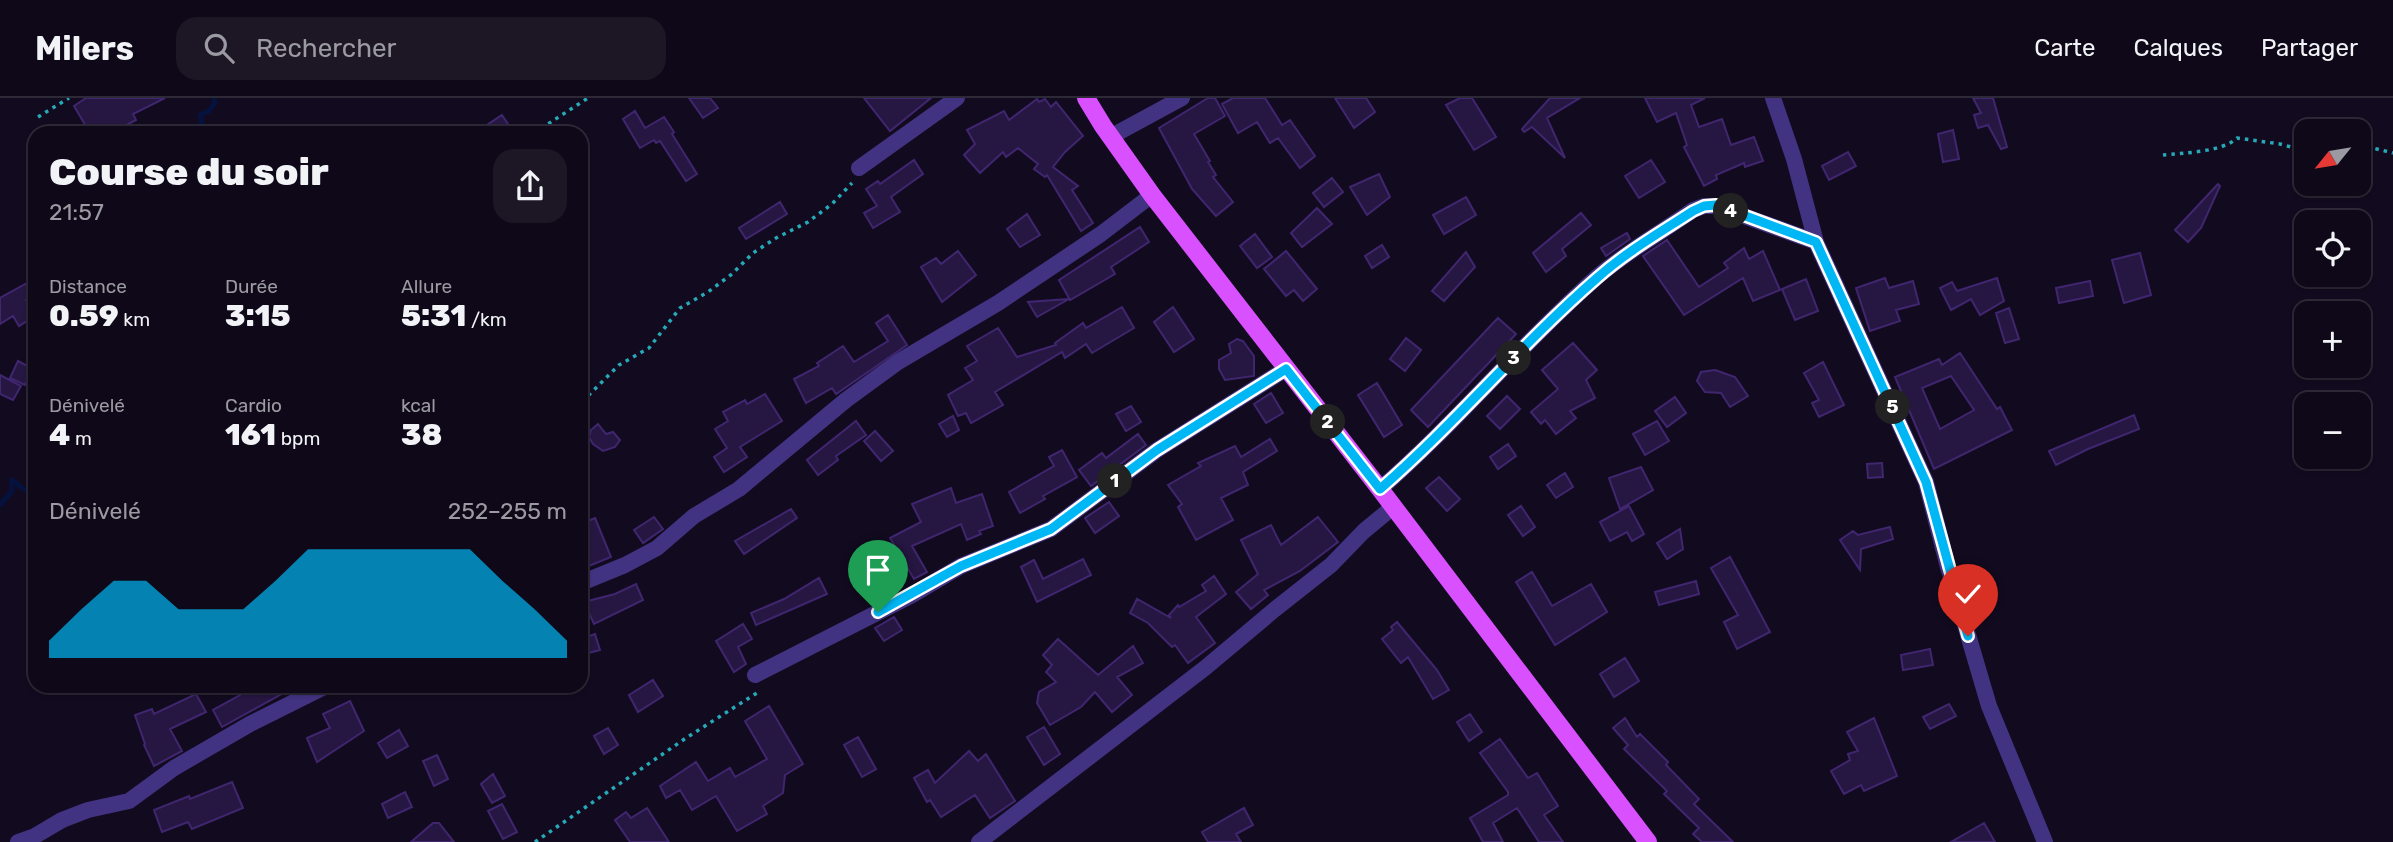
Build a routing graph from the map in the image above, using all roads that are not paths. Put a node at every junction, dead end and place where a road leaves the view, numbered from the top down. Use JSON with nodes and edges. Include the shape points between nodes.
{"nodes":[{"id":1,"x":957,"y":98,"type":"edge"},
{"id":2,"x":1086,"y":98,"type":"edge"},
{"id":3,"x":1182,"y":98,"type":"edge"},
{"id":4,"x":1773,"y":98,"type":"edge"},
{"id":5,"x":1110,"y":137,"type":"junction"},
{"id":6,"x":859,"y":168,"type":"road end"},
{"id":7,"x":1152,"y":195,"type":"junction"},
{"id":8,"x":1816,"y":242,"type":"junction"},
{"id":9,"x":1286,"y":369,"type":"junction"},
{"id":10,"x":1380,"y":489,"type":"junction"},
{"id":11,"x":1394,"y":507,"type":"junction"},
{"id":12,"x":588,"y":580,"type":"edge"},
{"id":13,"x":755,"y":675,"type":"road end"},
{"id":14,"x":312,"y":693,"type":"edge"},
{"id":15,"x":18,"y":842,"type":"edge"},
{"id":16,"x":979,"y":842,"type":"edge"},
{"id":17,"x":1648,"y":842,"type":"edge"},
{"id":18,"x":2045,"y":842,"type":"edge"}],
"edges":[{"from":1,"to":6,"type":"street"},
{"from":2,"to":5,"type":"main road"},
{"from":3,"to":5,"type":"street"},
{"from":4,"to":8,"type":"street"},
{"from":5,"to":7,"type":"main road"},
{"from":7,"to":9,"type":"main road"},
{"from":7,"to":12,"type":"street","via":[[998,303],[898,362],[657,548]]},
{"from":8,"to":10,"type":"street","via":[[1716,205],[1693,211],[1595,279]]},
{"from":8,"to":18,"type":"street","via":[[1926,482],[1989,706]]},
{"from":9,"to":10,"type":"main road"},
{"from":9,"to":13,"type":"street","via":[[1157,450],[1042,535],[961,566]]},
{"from":10,"to":11,"type":"main road"},
{"from":11,"to":16,"type":"street","via":[[1205,668]]},
{"from":11,"to":17,"type":"main road"},
{"from":14,"to":15,"type":"street","via":[[174,768],[129,801],[75,815]]}]}
